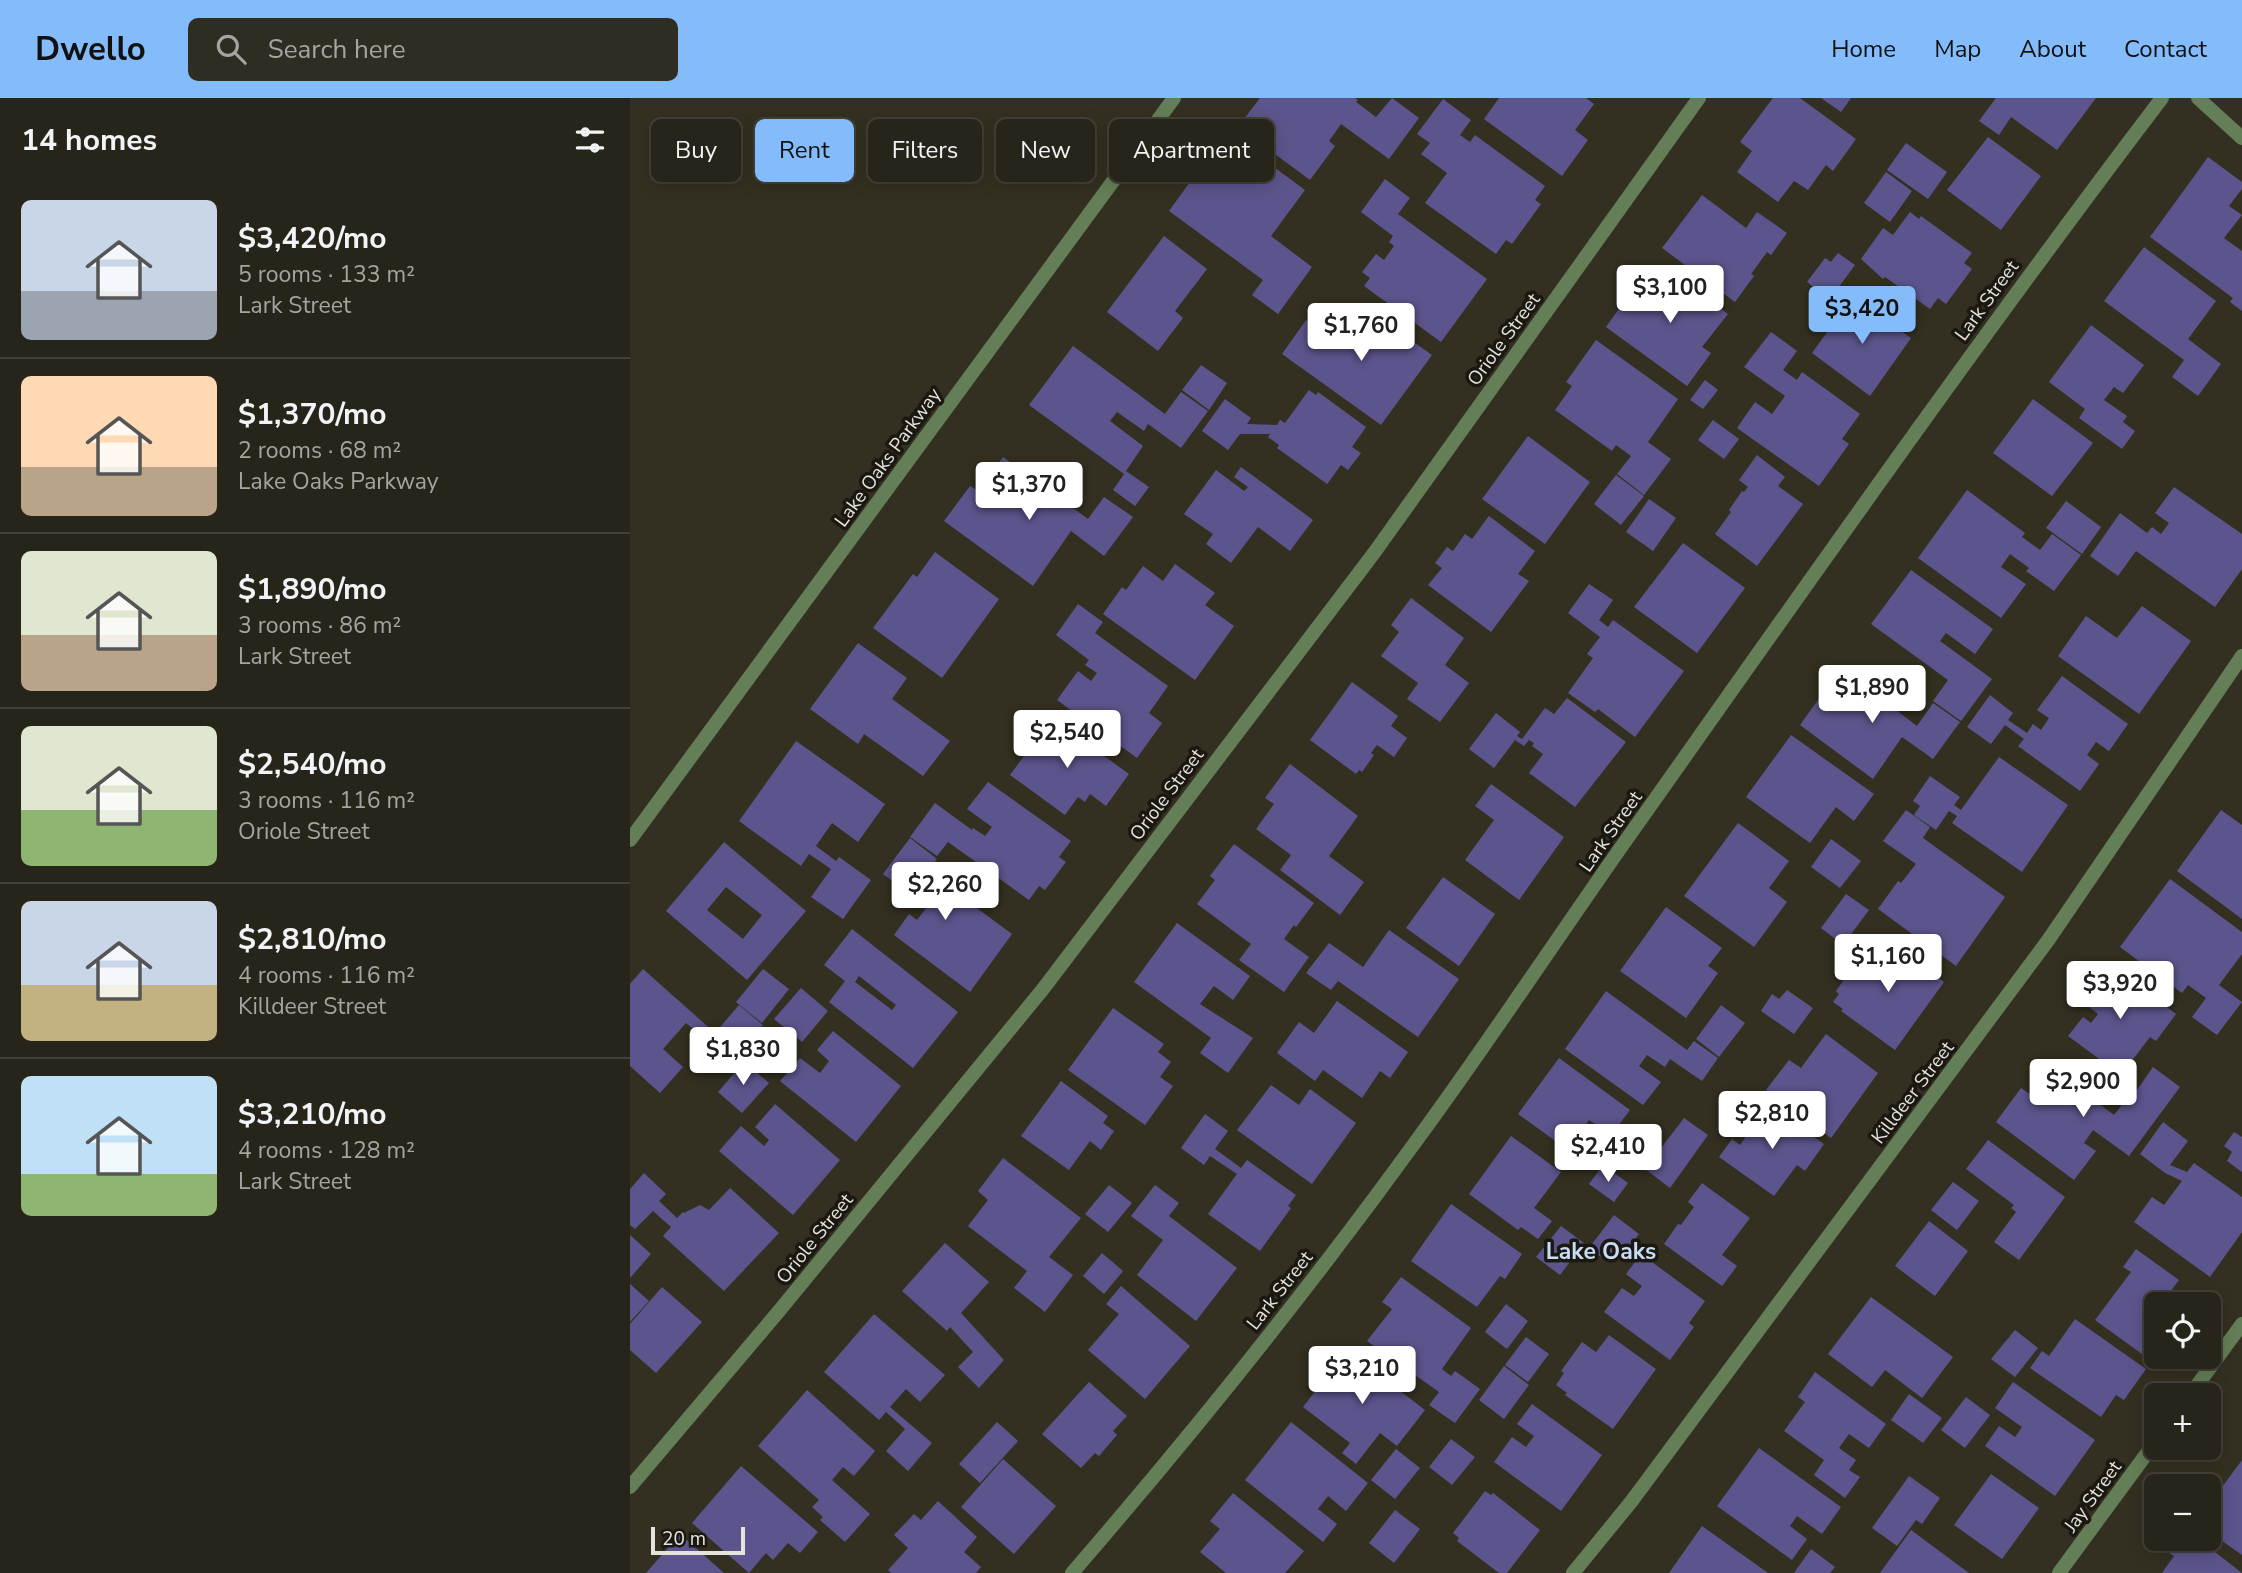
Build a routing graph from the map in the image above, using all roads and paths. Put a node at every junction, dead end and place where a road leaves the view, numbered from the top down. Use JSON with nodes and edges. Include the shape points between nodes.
{"nodes":[{"id":1,"x":1174,"y":98,"type":"edge"},
{"id":2,"x":1699,"y":98,"type":"edge"},
{"id":3,"x":2162,"y":98,"type":"edge"},
{"id":4,"x":2198,"y":98,"type":"edge"},
{"id":5,"x":2242,"y":138,"type":"edge"},
{"id":6,"x":2242,"y":656,"type":"edge"},
{"id":7,"x":630,"y":840,"type":"edge"},
{"id":8,"x":2242,"y":1324,"type":"edge"},
{"id":9,"x":2199,"y":1383,"type":"edge"},
{"id":10,"x":2144,"y":1457,"type":"edge"},
{"id":11,"x":630,"y":1487,"type":"edge"},
{"id":12,"x":1072,"y":1573,"type":"edge"},
{"id":13,"x":1573,"y":1573,"type":"edge"},
{"id":14,"x":2059,"y":1573,"type":"edge"}],
"edges":[{"from":1,"to":7,"type":"street","name":"Lake Oaks Parkway"},
{"from":2,"to":11,"type":"street","name":"Oriole Street","via":[[1374,554],[1043,989]]},
{"from":3,"to":12,"type":"street","name":"Lark Street","via":[[2009,301],[1423,1132],[1169,1461]]},
{"from":4,"to":5,"type":"street"},
{"from":6,"to":13,"type":"street","name":"Killdeer Street","via":[[2049,939],[1631,1502]]},
{"from":8,"to":9,"type":"street"},
{"from":10,"to":14,"type":"street","name":"Jay Street"}]}
